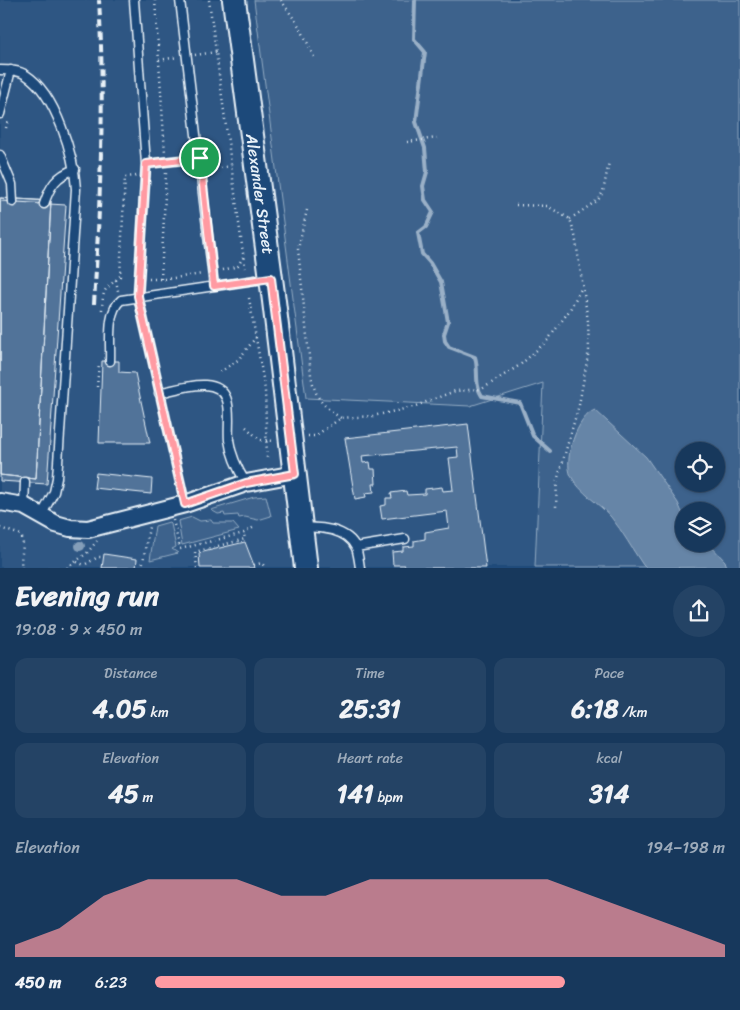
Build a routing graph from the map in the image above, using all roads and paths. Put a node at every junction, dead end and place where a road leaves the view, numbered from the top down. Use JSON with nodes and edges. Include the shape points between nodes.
{"nodes":[{"id":1,"x":134,"y":0,"type":"edge"},
{"id":2,"x":154,"y":0,"type":"edge"},
{"id":3,"x":180,"y":0,"type":"edge"},
{"id":4,"x":209,"y":0,"type":"edge"},
{"id":5,"x":234,"y":0,"type":"edge"},
{"id":6,"x":281,"y":0,"type":"edge"},
{"id":7,"x":216,"y":52,"type":"junction"},
{"id":8,"x":193,"y":56,"type":"dead end"},
{"id":9,"x":314,"y":56,"type":"dead end"},
{"id":10,"x":180,"y":57,"type":"dead end"},
{"id":11,"x":158,"y":60,"type":"junction"},
{"id":12,"x":0,"y":70,"type":"edge"},
{"id":13,"x":11,"y":70,"type":"junction"},
{"id":14,"x":0,"y":114,"type":"edge"},
{"id":15,"x":437,"y":138,"type":"dead end"},
{"id":16,"x":407,"y":142,"type":"dead end"},
{"id":17,"x":0,"y":155,"type":"edge"},
{"id":18,"x":165,"y":157,"type":"dead end"},
{"id":19,"x":200,"y":158,"type":"junction"},
{"id":20,"x":609,"y":162,"type":"dead end"},
{"id":21,"x":146,"y":164,"type":"junction"},
{"id":22,"x":231,"y":166,"type":"junction"},
{"id":23,"x":75,"y":169,"type":"junction"},
{"id":24,"x":209,"y":170,"type":"dead end"},
{"id":25,"x":166,"y":173,"type":"dead end"},
{"id":26,"x":138,"y":176,"type":"dead end"},
{"id":27,"x":13,"y":202,"type":"dead end"},
{"id":28,"x":44,"y":204,"type":"dead end"},
{"id":29,"x":516,"y":205,"type":"dead end"},
{"id":30,"x":307,"y":210,"type":"dead end"},
{"id":31,"x":570,"y":219,"type":"junction"},
{"id":32,"x":244,"y":256,"type":"junction"},
{"id":33,"x":246,"y":268,"type":"dead end"},
{"id":34,"x":223,"y":270,"type":"dead end"},
{"id":35,"x":210,"y":272,"type":"dead end"},
{"id":36,"x":120,"y":276,"type":"junction"},
{"id":37,"x":126,"y":276,"type":"dead end"},
{"id":38,"x":149,"y":278,"type":"dead end"},
{"id":39,"x":271,"y":278,"type":"junction"},
{"id":40,"x":160,"y":279,"type":"junction"},
{"id":41,"x":116,"y":280,"type":"junction"},
{"id":42,"x":214,"y":286,"type":"junction"},
{"id":43,"x":582,"y":289,"type":"junction"},
{"id":44,"x":118,"y":294,"type":"dead end"},
{"id":45,"x":138,"y":296,"type":"junction"},
{"id":46,"x":249,"y":298,"type":"dead end"},
{"id":47,"x":102,"y":317,"type":"dead end"},
{"id":48,"x":257,"y":336,"type":"junction"},
{"id":49,"x":99,"y":357,"type":"dead end"},
{"id":50,"x":110,"y":361,"type":"dead end"},
{"id":51,"x":220,"y":372,"type":"dead end"},
{"id":52,"x":98,"y":387,"type":"dead end"},
{"id":53,"x":159,"y":393,"type":"junction"},
{"id":54,"x":341,"y":418,"type":"junction"},
{"id":55,"x":246,"y":427,"type":"dead end"},
{"id":56,"x":301,"y":437,"type":"dead end"},
{"id":57,"x":264,"y":441,"type":"junction"},
{"id":58,"x":278,"y":441,"type":"dead end"},
{"id":59,"x":267,"y":459,"type":"dead end"},
{"id":60,"x":295,"y":474,"type":"junction"},
{"id":61,"x":25,"y":482,"type":"dead end"},
{"id":62,"x":246,"y":483,"type":"junction"},
{"id":63,"x":0,"y":502,"type":"edge"},
{"id":64,"x":185,"y":504,"type":"junction"},
{"id":65,"x":24,"y":506,"type":"junction"},
{"id":66,"x":556,"y":507,"type":"dead end"},
{"id":67,"x":41,"y":516,"type":"junction"},
{"id":68,"x":172,"y":516,"type":"dead end"},
{"id":69,"x":150,"y":522,"type":"dead end"},
{"id":70,"x":256,"y":526,"type":"dead end"},
{"id":71,"x":0,"y":528,"type":"edge"},
{"id":72,"x":301,"y":528,"type":"junction"},
{"id":73,"x":244,"y":533,"type":"junction"},
{"id":74,"x":101,"y":536,"type":"dead end"},
{"id":75,"x":405,"y":539,"type":"dead end"},
{"id":76,"x":356,"y":547,"type":"junction"},
{"id":77,"x":103,"y":557,"type":"dead end"},
{"id":78,"x":77,"y":562,"type":"junction"},
{"id":79,"x":254,"y":565,"type":"dead end"},
{"id":80,"x":22,"y":568,"type":"edge"},
{"id":81,"x":67,"y":568,"type":"edge"},
{"id":82,"x":142,"y":568,"type":"edge"},
{"id":83,"x":197,"y":568,"type":"edge"},
{"id":84,"x":265,"y":568,"type":"edge"},
{"id":85,"x":306,"y":568,"type":"edge"},
{"id":86,"x":360,"y":568,"type":"edge"}],
"edges":[{"from":1,"to":21,"type":"lane"},
{"from":2,"to":11,"type":"path"},
{"from":3,"to":19,"type":"lane"},
{"from":4,"to":7,"type":"path"},
{"from":5,"to":39,"type":"main road","name":"Alexander Street"},
{"from":6,"to":9,"type":"path","via":[[301,29]]},
{"from":7,"to":8,"type":"path"},
{"from":7,"to":22,"type":"path"},
{"from":10,"to":11,"type":"path"},
{"from":11,"to":18,"type":"path"},
{"from":12,"to":13,"type":"lane"},
{"from":13,"to":14,"type":"lane"},
{"from":13,"to":23,"type":"lane","via":[[29,77],[51,106],[61,125]]},
{"from":15,"to":16,"type":"path"},
{"from":17,"to":27,"type":"lane","via":[[12,184]]},
{"from":19,"to":21,"type":"lane"},
{"from":19,"to":42,"type":"lane"},
{"from":20,"to":31,"type":"path","via":[[603,192],[598,200]]},
{"from":21,"to":45,"type":"lane"},
{"from":22,"to":24,"type":"path"},
{"from":22,"to":32,"type":"path"},
{"from":23,"to":28,"type":"lane","via":[[55,180]]},
{"from":23,"to":67,"type":"lane","via":[[57,478],[54,492]]},
{"from":25,"to":40,"type":"path"},
{"from":26,"to":36,"type":"path","via":[[125,177]]},
{"from":29,"to":31,"type":"path","via":[[546,206]]},
{"from":30,"to":54,"type":"path","via":[[298,249],[315,394]]},
{"from":31,"to":43,"type":"path"},
{"from":32,"to":33,"type":"path"},
{"from":32,"to":34,"type":"path","via":[[238,266]]},
{"from":35,"to":40,"type":"path"},
{"from":36,"to":37,"type":"path"},
{"from":36,"to":41,"type":"path"},
{"from":38,"to":40,"type":"path"},
{"from":39,"to":42,"type":"lane"},
{"from":39,"to":60,"type":"main road","name":"Alexander Street"},
{"from":41,"to":44,"type":"path"},
{"from":41,"to":47,"type":"path","via":[[104,292]]},
{"from":42,"to":45,"type":"lane"},
{"from":43,"to":54,"type":"path","via":[[548,340],[520,366],[482,389],[455,391],[413,407],[373,416]]},
{"from":43,"to":66,"type":"path","via":[[589,350],[581,397],[557,481]]},
{"from":45,"to":50,"type":"lane","via":[[121,300],[113,308]]},
{"from":45,"to":53,"type":"lane"},
{"from":46,"to":48,"type":"path"},
{"from":48,"to":51,"type":"path","via":[[238,360]]},
{"from":48,"to":57,"type":"path","via":[[265,390]]},
{"from":49,"to":52,"type":"path"},
{"from":53,"to":62,"type":"lane","via":[[202,384],[224,393],[229,406],[232,455]]},
{"from":53,"to":64,"type":"lane"},
{"from":54,"to":56,"type":"path","via":[[315,436]]},
{"from":55,"to":57,"type":"path","via":[[256,438]]},
{"from":57,"to":58,"type":"path"},
{"from":57,"to":59,"type":"path"},
{"from":60,"to":62,"type":"street"},
{"from":60,"to":72,"type":"main road","name":"Alexander Street"},
{"from":61,"to":65,"type":"lane"},
{"from":62,"to":64,"type":"street"},
{"from":63,"to":65,"type":"street"},
{"from":64,"to":67,"type":"street","via":[[88,529],[70,528]]},
{"from":65,"to":67,"type":"street"},
{"from":68,"to":73,"type":"path","via":[[180,549]]},
{"from":69,"to":82,"type":"path"},
{"from":70,"to":73,"type":"path"},
{"from":71,"to":80,"type":"path","via":[[21,535]]},
{"from":72,"to":76,"type":"lane","via":[[316,526],[336,531]]},
{"from":72,"to":85,"type":"main road","name":"Alexander Street"},
{"from":73,"to":83,"type":"path","via":[[245,539],[195,552]]},
{"from":74,"to":78,"type":"path"},
{"from":75,"to":76,"type":"lane"},
{"from":76,"to":86,"type":"lane"},
{"from":77,"to":78,"type":"path","via":[[84,565]]},
{"from":78,"to":81,"type":"path"},
{"from":79,"to":84,"type":"path","via":[[262,563]]}]}
